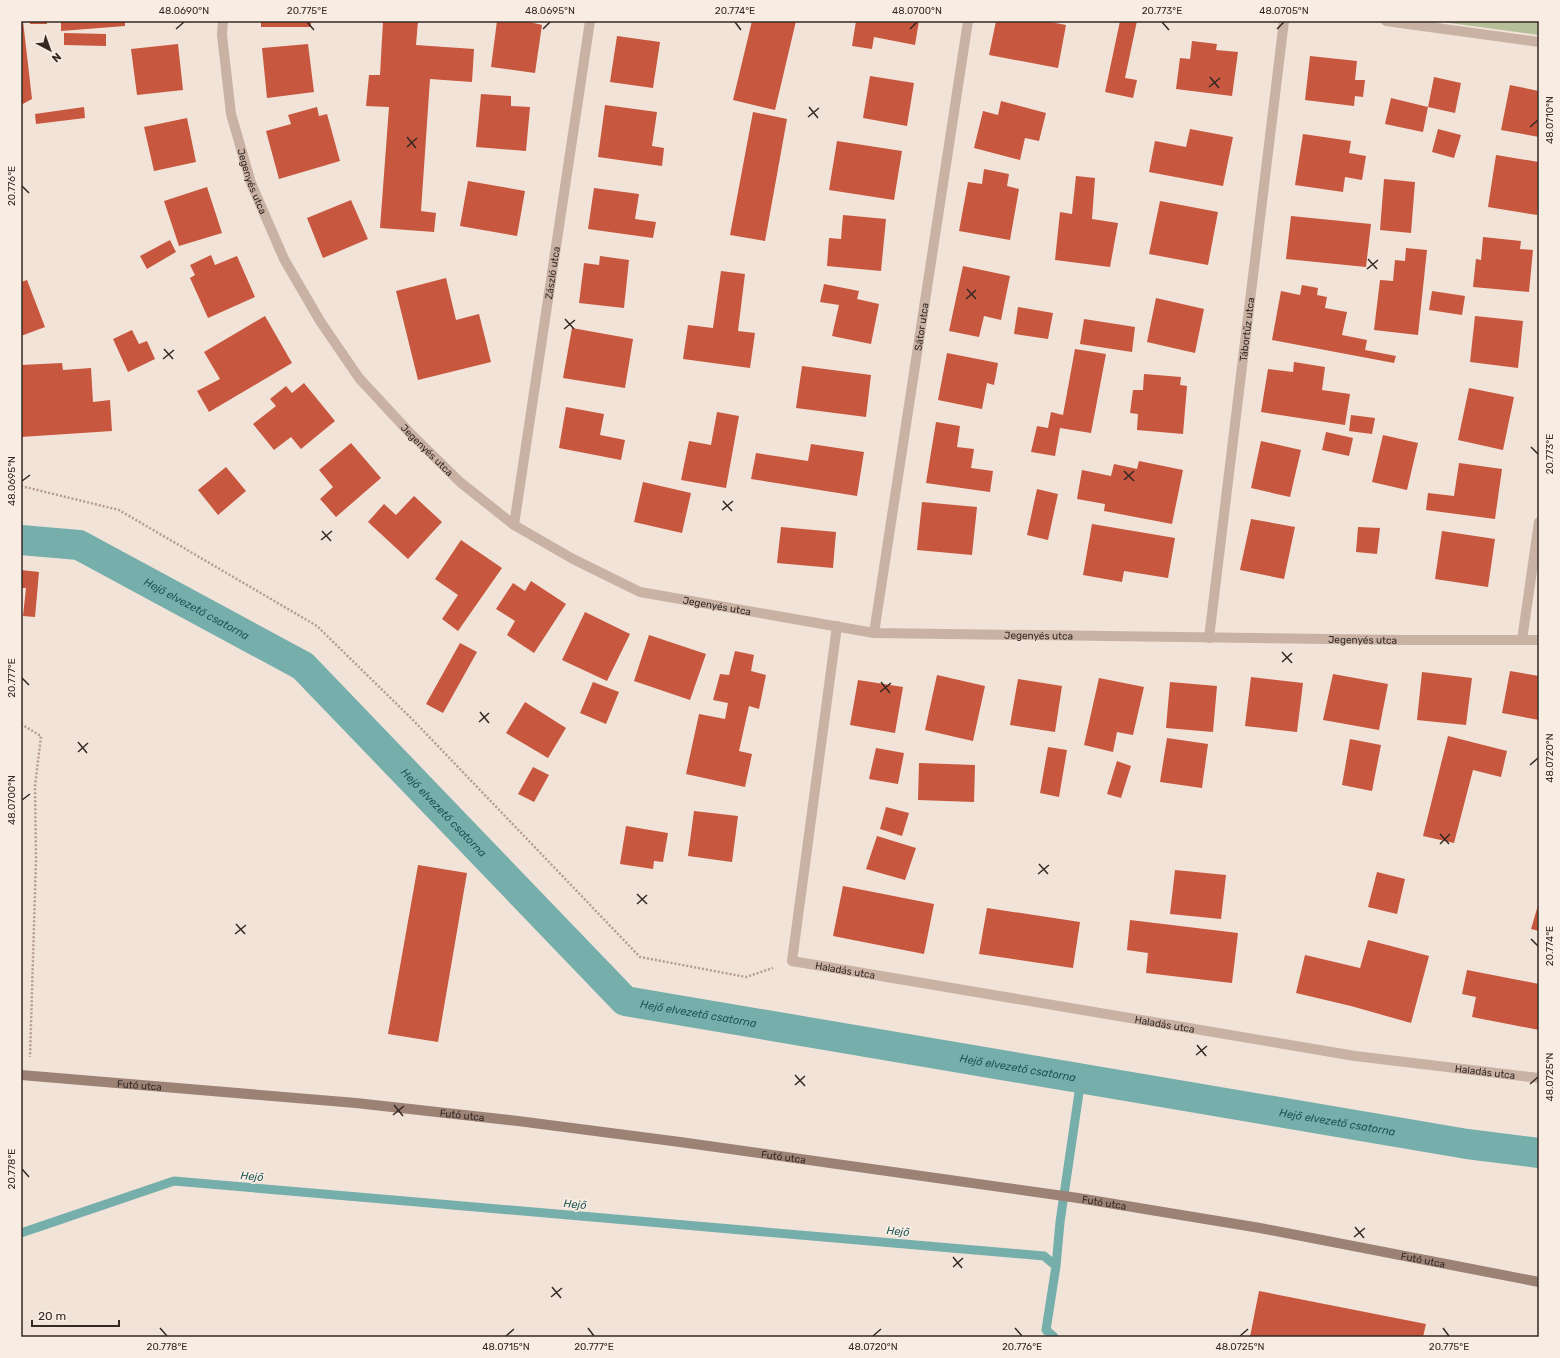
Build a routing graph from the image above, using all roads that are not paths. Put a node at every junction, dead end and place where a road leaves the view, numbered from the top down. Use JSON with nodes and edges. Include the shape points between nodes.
{"nodes":[{"id":1,"x":223,"y":21,"type":"edge"},
{"id":2,"x":590,"y":21,"type":"edge"},
{"id":3,"x":968,"y":21,"type":"edge"},
{"id":4,"x":1284,"y":21,"type":"edge"},
{"id":5,"x":1386,"y":21,"type":"edge"},
{"id":6,"x":1539,"y":42,"type":"edge"},
{"id":7,"x":1539,"y":522,"type":"edge"},
{"id":8,"x":514,"y":525,"type":"junction"},
{"id":9,"x":837,"y":626,"type":"junction"},
{"id":10,"x":874,"y":633,"type":"junction"},
{"id":11,"x":1209,"y":638,"type":"junction"},
{"id":12,"x":1522,"y":640,"type":"junction"},
{"id":13,"x":1539,"y":640,"type":"edge"},
{"id":14,"x":25,"y":1075,"type":"edge"},
{"id":15,"x":1539,"y":1078,"type":"edge"},
{"id":16,"x":1539,"y":1282,"type":"edge"}],
"edges":[{"from":1,"to":8,"type":"street","name":"Jegenyés utca","via":[[222,35],[230,114],[251,183],[284,259],[320,321],[359,378],[408,432],[460,482]]},
{"from":2,"to":8,"type":"street","name":"Zászló utca"},
{"from":3,"to":10,"type":"street","name":"Sátor utca"},
{"from":4,"to":11,"type":"street","name":"Tábortűz utca"},
{"from":5,"to":6,"type":"street"},
{"from":7,"to":12,"type":"street"},
{"from":8,"to":9,"type":"street","name":"Jegenyés utca","via":[[573,559],[640,592]]},
{"from":9,"to":10,"type":"street","name":"Jegenyés utca"},
{"from":9,"to":15,"type":"street","name":"Haladás utca","via":[[792,961],[1355,1056]]},
{"from":10,"to":11,"type":"street","name":"Jegenyés utca"},
{"from":11,"to":12,"type":"street","name":"Jegenyés utca"},
{"from":12,"to":13,"type":"street","name":"Jegenyés utca"},
{"from":14,"to":16,"type":"main road","name":"Futó utca","via":[[356,1103],[680,1142],[1078,1198],[1260,1228]]}]}
